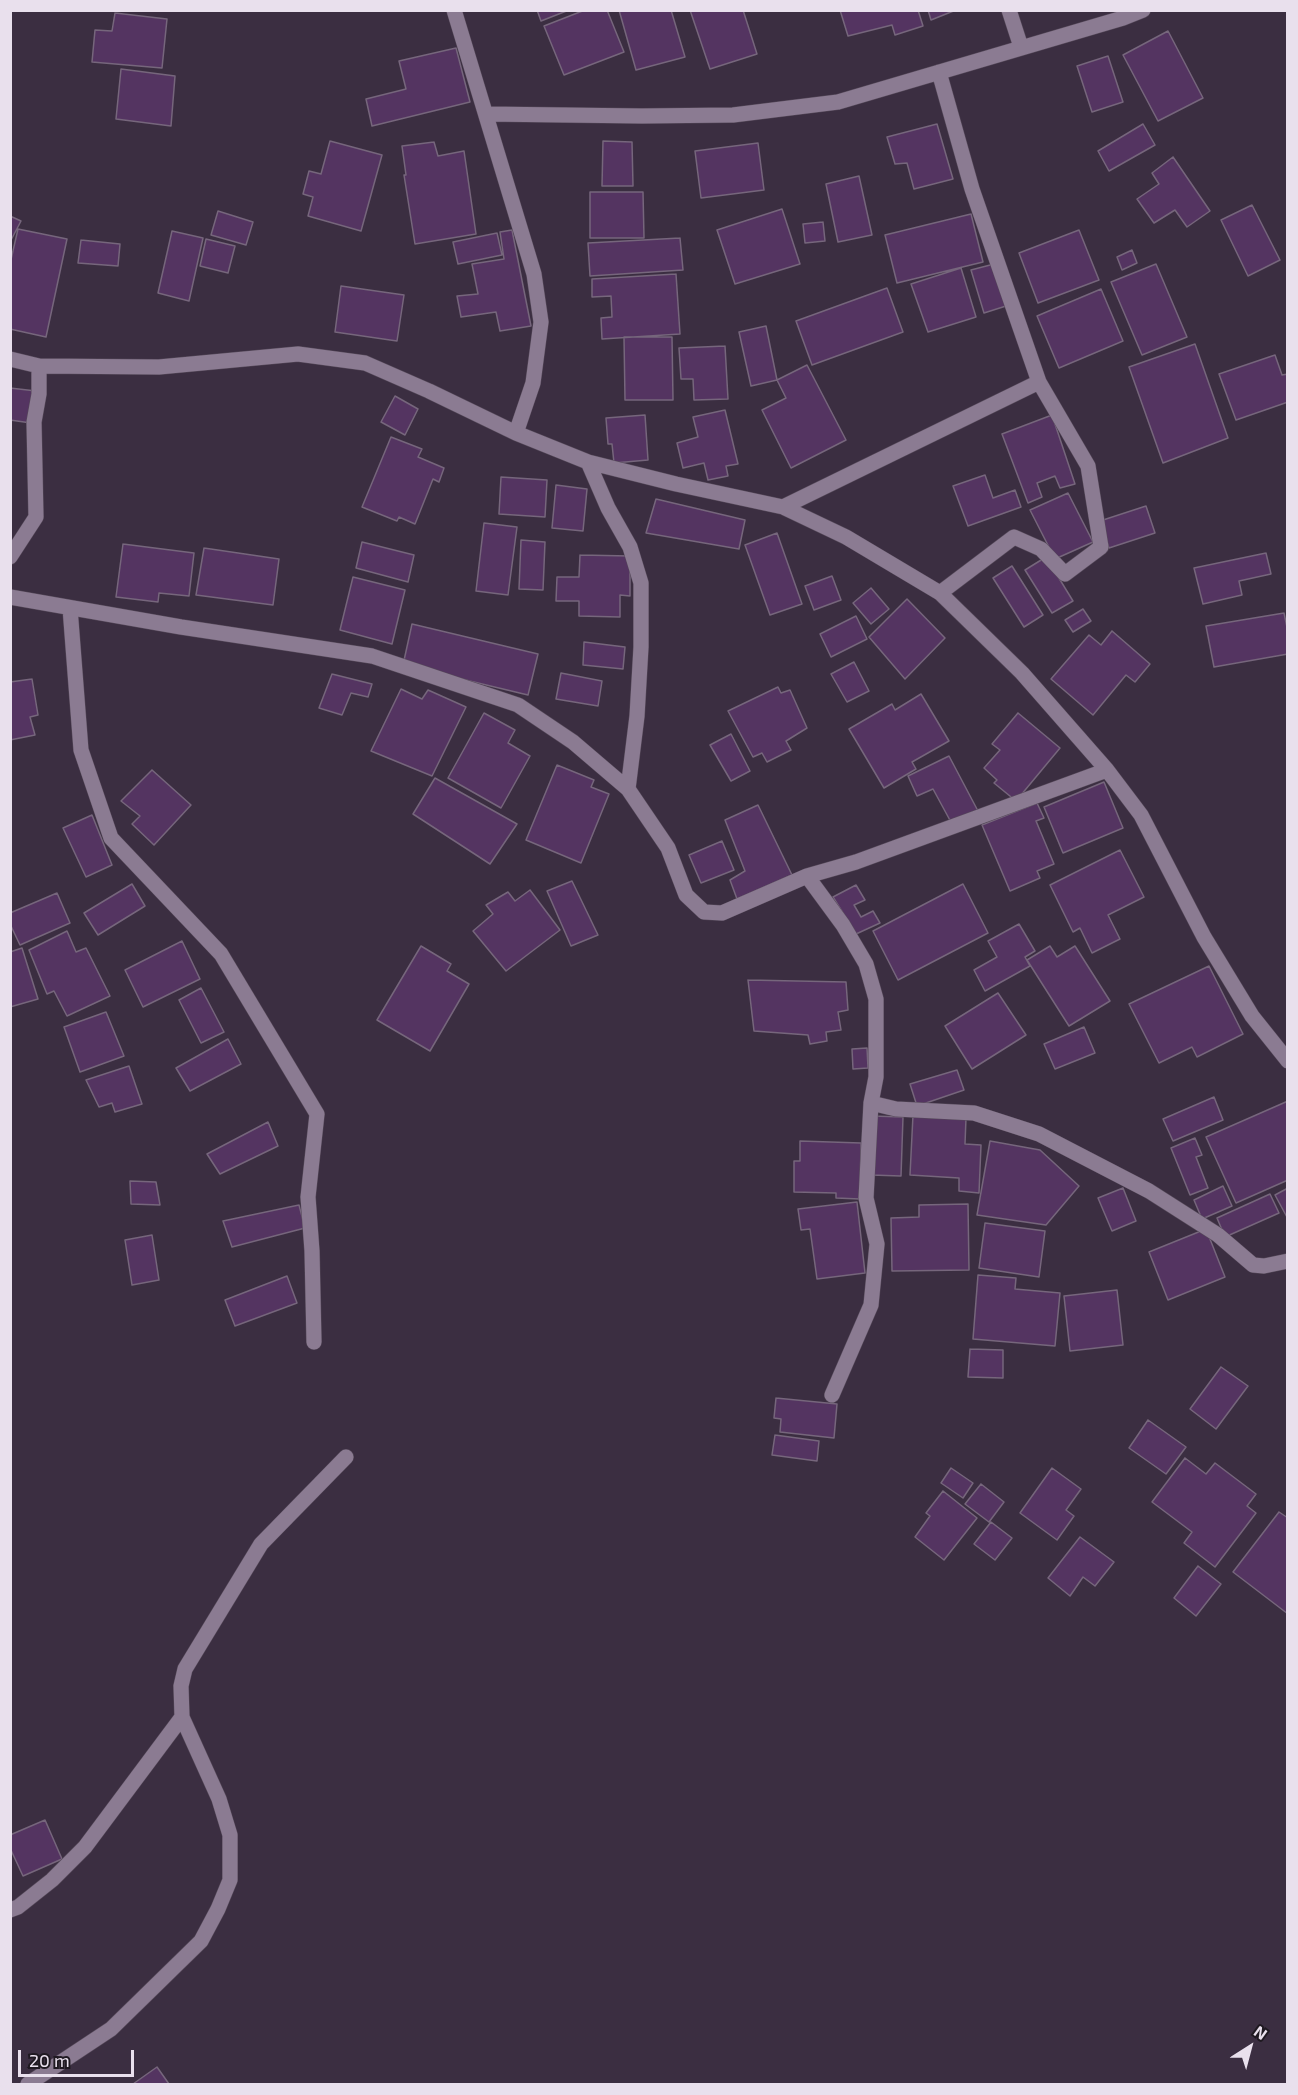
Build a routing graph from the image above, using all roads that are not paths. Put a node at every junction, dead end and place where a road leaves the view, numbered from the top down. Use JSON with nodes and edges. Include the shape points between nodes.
{"nodes":[{"id":1,"x":454,"y":10,"type":"edge"},
{"id":2,"x":1009,"y":10,"type":"edge"},
{"id":3,"x":1143,"y":10,"type":"edge"},
{"id":4,"x":1022,"y":47,"type":"junction"},
{"id":5,"x":939,"y":72,"type":"junction"},
{"id":6,"x":486,"y":114,"type":"junction"},
{"id":7,"x":10,"y":359,"type":"edge"},
{"id":8,"x":39,"y":366,"type":"junction"},
{"id":9,"x":1039,"y":382,"type":"junction"},
{"id":10,"x":516,"y":433,"type":"junction"},
{"id":11,"x":588,"y":462,"type":"junction"},
{"id":12,"x":783,"y":507,"type":"junction"},
{"id":13,"x":10,"y":557,"type":"edge"},
{"id":14,"x":940,"y":593,"type":"junction"},
{"id":15,"x":10,"y":597,"type":"edge"},
{"id":16,"x":70,"y":608,"type":"junction"},
{"id":17,"x":1107,"y":770,"type":"junction"},
{"id":18,"x":628,"y":789,"type":"junction"},
{"id":19,"x":807,"y":876,"type":"junction"},
{"id":20,"x":1287,"y":1061,"type":"edge"},
{"id":21,"x":871,"y":1103,"type":"junction"},
{"id":22,"x":1287,"y":1262,"type":"edge"},
{"id":23,"x":314,"y":1342,"type":"dead end"},
{"id":24,"x":832,"y":1395,"type":"dead end"},
{"id":25,"x":346,"y":1457,"type":"dead end"},
{"id":26,"x":182,"y":1717,"type":"junction"},
{"id":27,"x":10,"y":1910,"type":"edge"},
{"id":28,"x":50,"y":2079,"type":"edge"},
{"id":29,"x":28,"y":2085,"type":"edge"}],
"edges":[{"from":1,"to":6,"type":"street"},
{"from":2,"to":4,"type":"street"},
{"from":3,"to":4,"type":"street"},
{"from":4,"to":5,"type":"street"},
{"from":5,"to":6,"type":"street","via":[[838,102],[733,115]]},
{"from":5,"to":9,"type":"street","via":[[972,189]]},
{"from":6,"to":10,"type":"street","via":[[534,274],[541,322],[533,383]]},
{"from":7,"to":8,"type":"street"},
{"from":8,"to":10,"type":"street","via":[[159,367],[310,355],[365,363]]},
{"from":8,"to":13,"type":"street","via":[[34,423],[36,517]]},
{"from":9,"to":12,"type":"street"},
{"from":9,"to":14,"type":"street","via":[[1088,465],[1101,548],[1065,574],[1041,549],[1014,537]]},
{"from":10,"to":11,"type":"street"},
{"from":11,"to":12,"type":"street"},
{"from":11,"to":18,"type":"street","via":[[630,547],[640,582],[642,647]]},
{"from":12,"to":14,"type":"street","via":[[846,537]]},
{"from":14,"to":17,"type":"street","via":[[1022,673]]},
{"from":15,"to":16,"type":"street"},
{"from":16,"to":18,"type":"street","via":[[372,656],[518,705],[573,742]]},
{"from":16,"to":23,"type":"street","via":[[81,750],[111,838],[221,954],[317,1114],[308,1197]]},
{"from":17,"to":19,"type":"street","via":[[856,862]]},
{"from":17,"to":20,"type":"street","via":[[1141,814],[1204,937],[1252,1016]]},
{"from":18,"to":19,"type":"street","via":[[668,848],[686,895],[704,912],[722,913]]},
{"from":19,"to":21,"type":"street","via":[[866,964],[876,999],[876,1077]]},
{"from":21,"to":22,"type":"street","via":[[974,1113],[1039,1134],[1149,1191],[1218,1235],[1253,1265]]},
{"from":21,"to":24,"type":"street","via":[[866,1198],[876,1244],[871,1305]]},
{"from":25,"to":26,"type":"street","via":[[261,1544],[185,1669]]},
{"from":26,"to":27,"type":"street","via":[[85,1847],[52,1880]]},
{"from":26,"to":28,"type":"street","via":[[219,1799],[230,1835],[230,1880],[201,1941],[111,2029]]},
{"from":28,"to":29,"type":"street"}]}
